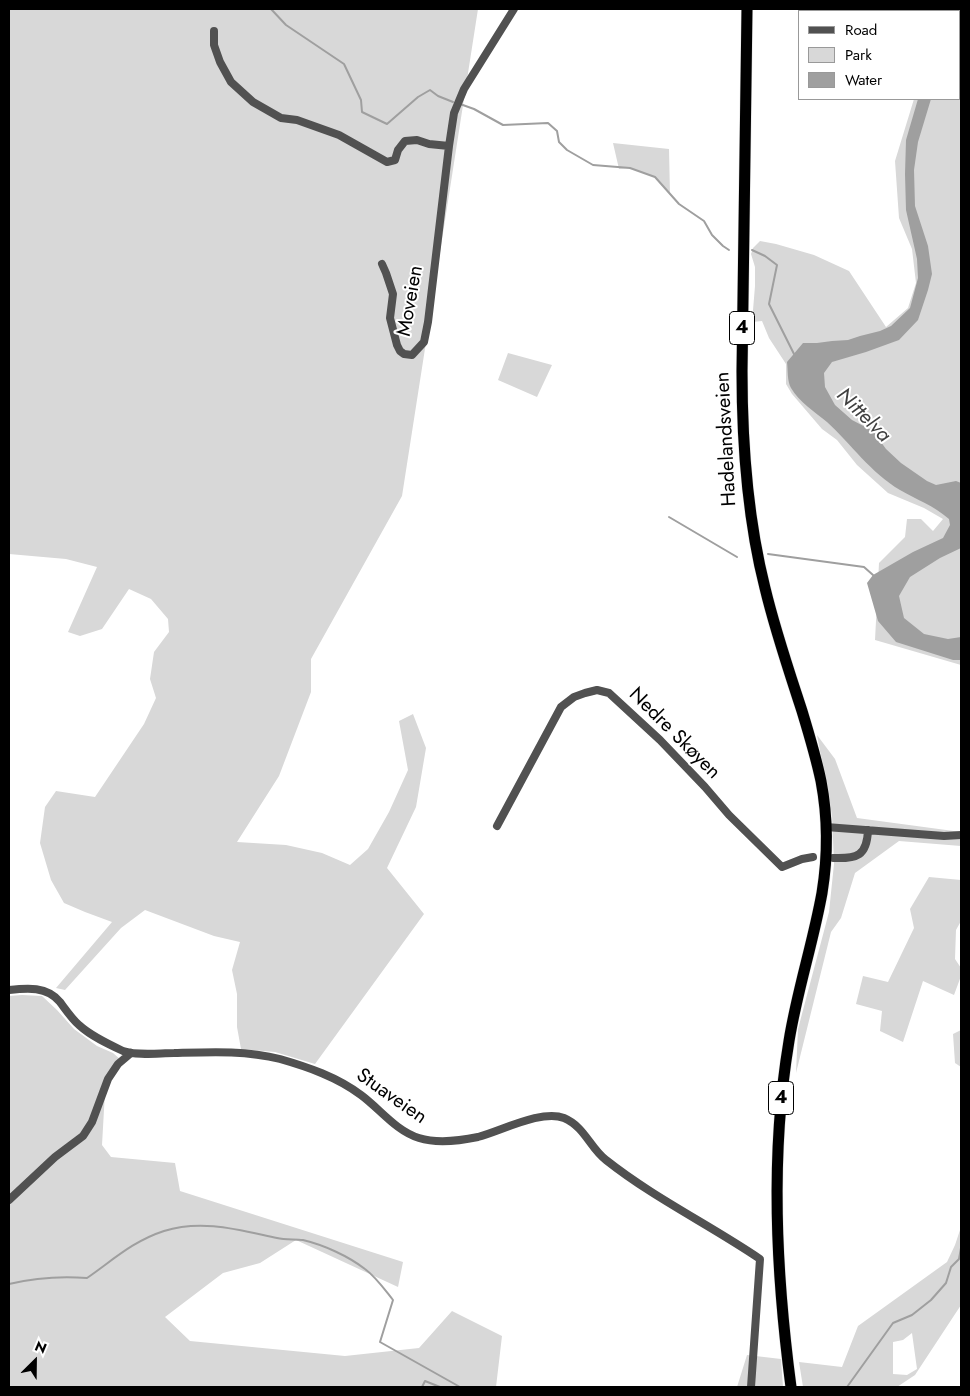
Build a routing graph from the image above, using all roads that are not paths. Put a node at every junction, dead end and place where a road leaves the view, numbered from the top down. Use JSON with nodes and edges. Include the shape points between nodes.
{"nodes":[{"id":1,"x":514,"y":9,"type":"edge"},
{"id":2,"x":747,"y":9,"type":"edge"},
{"id":3,"x":214,"y":31,"type":"dead end"},
{"id":4,"x":448,"y":146,"type":"junction"},
{"id":5,"x":382,"y":264,"type":"dead end"},
{"id":6,"x":497,"y":826,"type":"dead end"},
{"id":7,"x":826,"y":827,"type":"junction"},
{"id":8,"x":868,"y":830,"type":"junction"},
{"id":9,"x":961,"y":835,"type":"edge"},
{"id":10,"x":813,"y":857,"type":"dead end"},
{"id":11,"x":834,"y":858,"type":"dead end"},
{"id":12,"x":9,"y":990,"type":"edge"},
{"id":13,"x":131,"y":1053,"type":"junction"},
{"id":14,"x":9,"y":1200,"type":"edge"},
{"id":15,"x":751,"y":1387,"type":"edge"},
{"id":16,"x":790,"y":1387,"type":"edge"}],
"edges":[{"from":1,"to":4,"type":"street","name":"Moveien","via":[[464,89],[454,113]]},
{"from":2,"to":7,"type":"highway","name":"Hadelandsveien","number":"4","via":[[742,344],[745,473],[758,560],[816,758]]},
{"from":3,"to":4,"type":"street","via":[[214,45],[231,82],[253,102],[281,118],[297,120],[339,135],[387,162],[395,160],[405,141]]},
{"from":4,"to":5,"type":"street","name":"Moveien","via":[[428,322],[424,342],[412,355],[404,354],[397,345],[390,318],[393,294]]},
{"from":6,"to":10,"type":"street","name":"Nedre Skøyen","via":[[561,706],[574,697],[597,690],[609,693],[660,740],[782,867]]},
{"from":7,"to":8,"type":"street"},
{"from":7,"to":16,"type":"highway","number":"4","via":[[824,883],[791,1025],[779,1119],[779,1273]]},
{"from":8,"to":9,"type":"street"},
{"from":8,"to":11,"type":"street","via":[[866,843],[859,855]]},
{"from":12,"to":13,"type":"street","name":"Stuaveien","via":[[33,989],[50,994],[79,1025]]},
{"from":13,"to":14,"type":"street","via":[[108,1079],[84,1136]]},
{"from":13,"to":15,"type":"street","name":"Stuaveien","via":[[235,1053],[280,1059],[346,1085],[406,1132],[436,1141],[479,1136],[537,1118],[561,1117],[577,1126],[604,1159],[657,1196],[760,1259]]}]}
